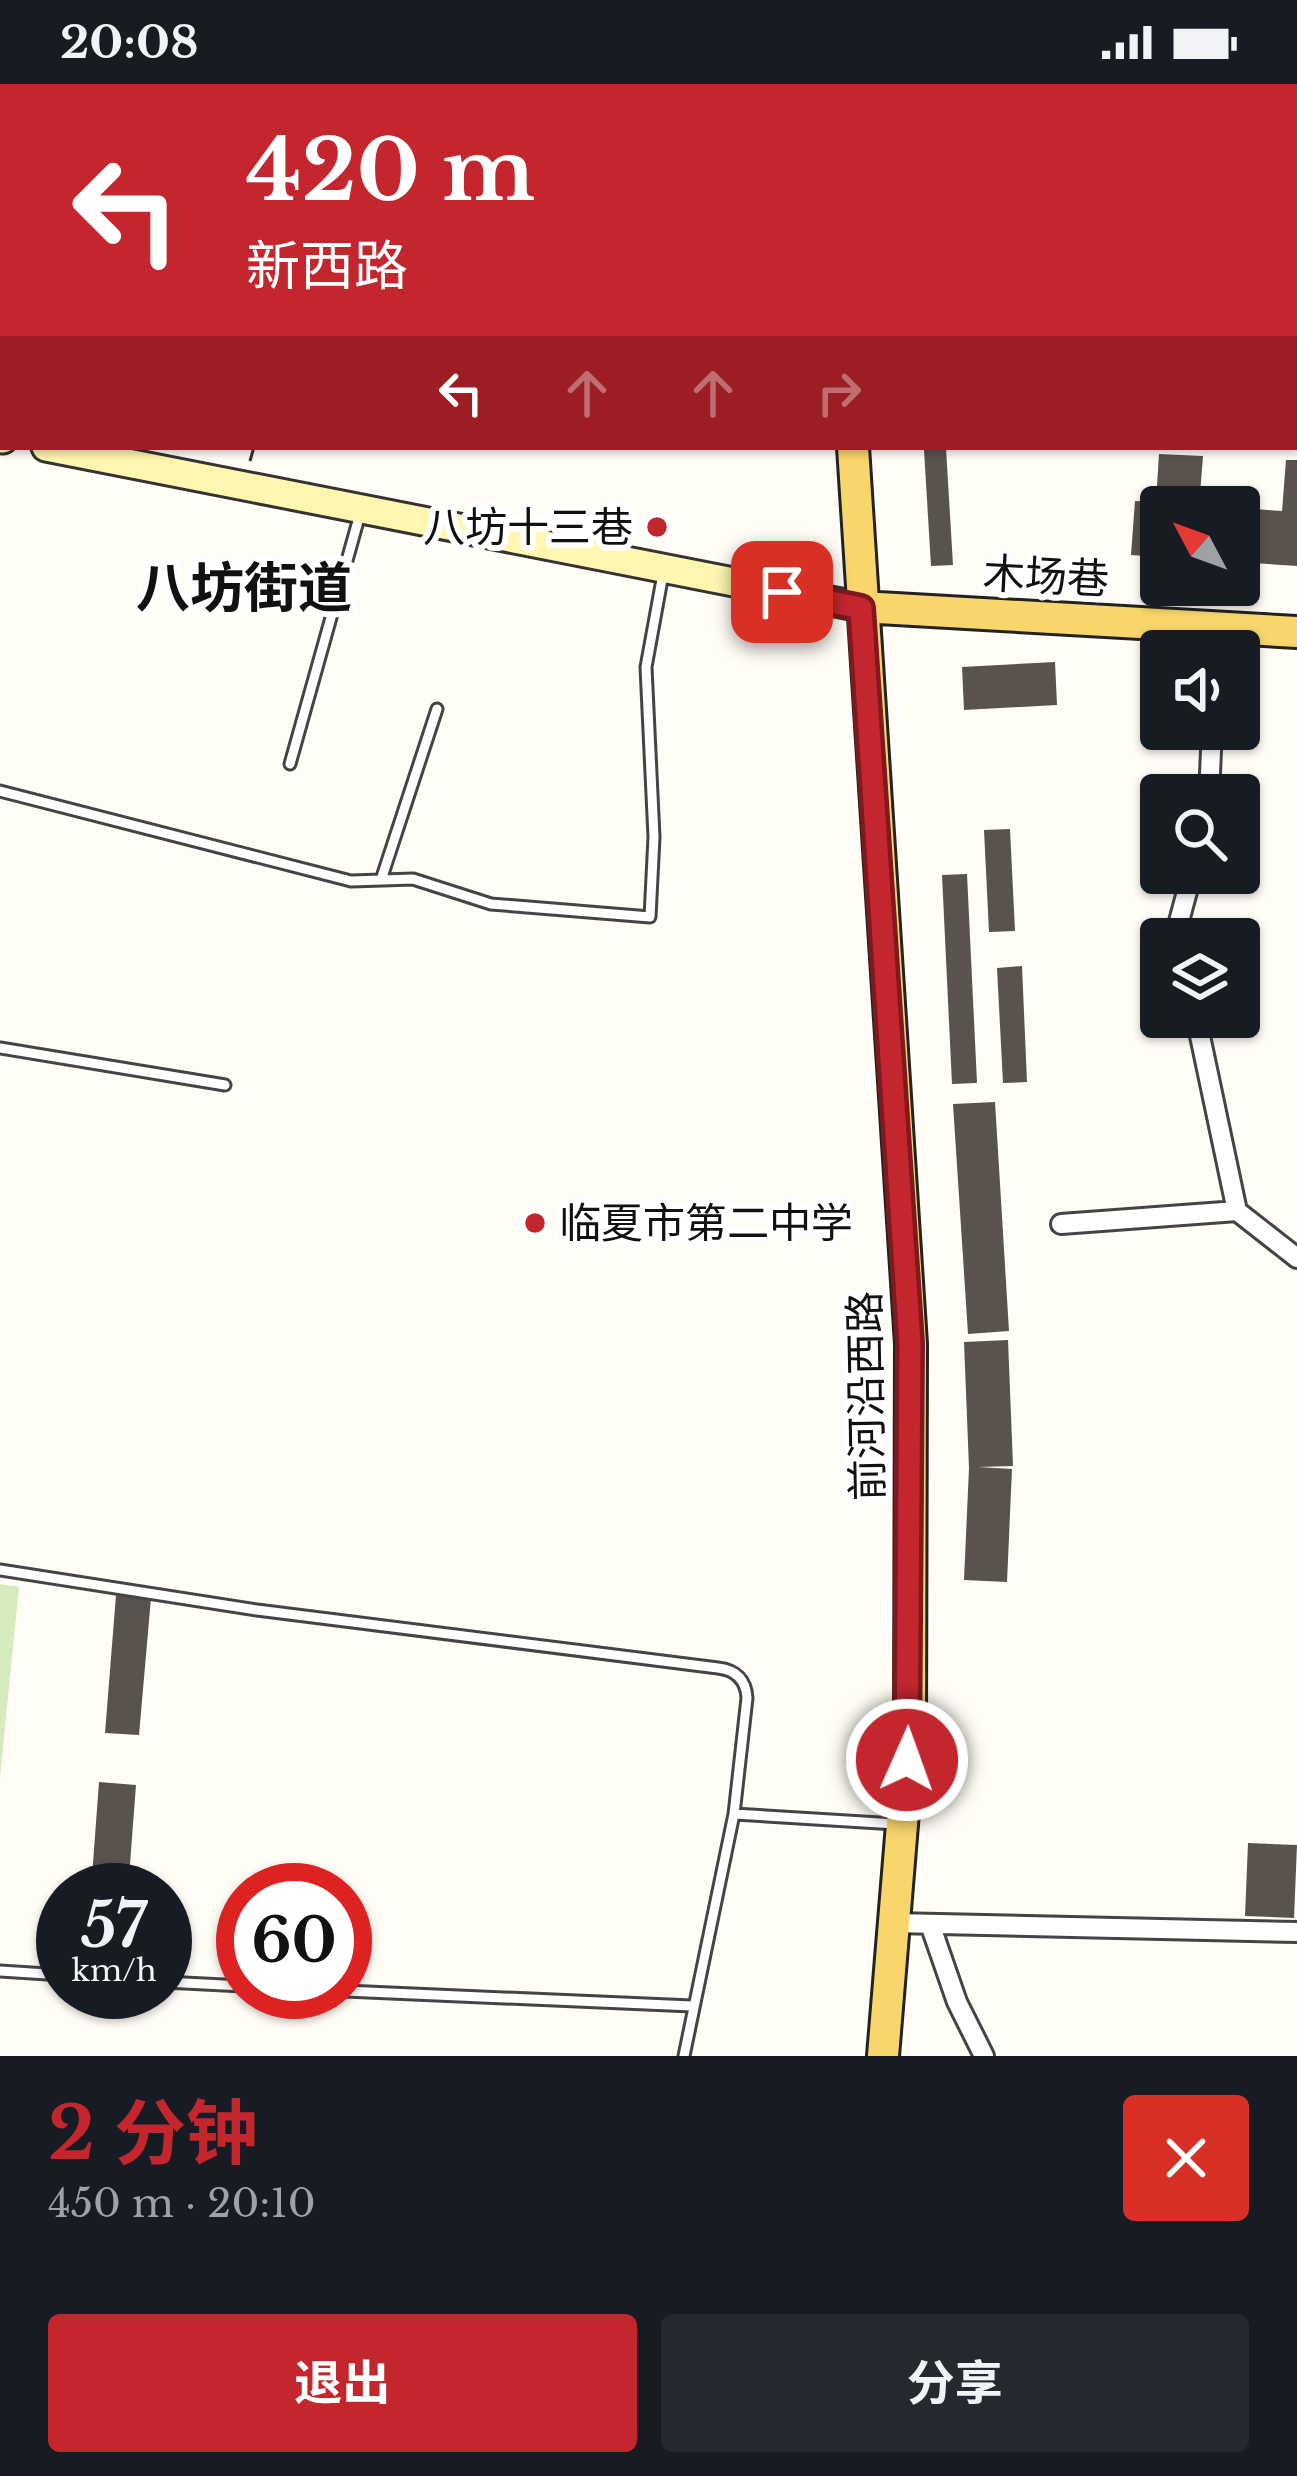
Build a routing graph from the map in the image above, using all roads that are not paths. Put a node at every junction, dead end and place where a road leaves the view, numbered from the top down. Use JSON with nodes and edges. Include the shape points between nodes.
{"nodes":[{"id":1,"x":61,"y":450,"type":"edge"},
{"id":2,"x":853,"y":450,"type":"edge"},
{"id":3,"x":362,"y":509,"type":"junction"},
{"id":4,"x":664,"y":568,"type":"junction"},
{"id":5,"x":861,"y":608,"type":"junction"},
{"id":6,"x":1297,"y":632,"type":"edge"},
{"id":7,"x":1140,"y":633,"type":"edge"},
{"id":8,"x":1260,"y":635,"type":"edge"},
{"id":9,"x":437,"y":709,"type":"dead end"},
{"id":10,"x":290,"y":764,"type":"dead end"},
{"id":11,"x":0,"y":790,"type":"edge"},
{"id":12,"x":381,"y":880,"type":"junction"},
{"id":13,"x":1200,"y":1038,"type":"edge"},
{"id":14,"x":0,"y":1048,"type":"edge"},
{"id":15,"x":225,"y":1085,"type":"dead end"},
{"id":16,"x":1237,"y":1210,"type":"junction"},
{"id":17,"x":1061,"y":1224,"type":"dead end"},
{"id":18,"x":1297,"y":1258,"type":"edge"},
{"id":19,"x":0,"y":1570,"type":"edge"},
{"id":20,"x":734,"y":1814,"type":"junction"},
{"id":21,"x":902,"y":1824,"type":"junction"},
{"id":22,"x":893,"y":1923,"type":"junction"},
{"id":23,"x":930,"y":1924,"type":"junction"},
{"id":24,"x":1297,"y":1932,"type":"edge"},
{"id":25,"x":0,"y":1971,"type":"edge"},
{"id":26,"x":36,"y":1973,"type":"edge"},
{"id":27,"x":372,"y":1992,"type":"edge"},
{"id":28,"x":692,"y":2006,"type":"junction"},
{"id":29,"x":685,"y":2056,"type":"edge"},
{"id":30,"x":883,"y":2056,"type":"edge"},
{"id":31,"x":984,"y":2056,"type":"edge"}],
"edges":[{"from":1,"to":3,"type":"main road"},
{"from":2,"to":5,"type":"main road","name":"前河沿西路"},
{"from":3,"to":4,"type":"main road"},
{"from":3,"to":10,"type":"lane"},
{"from":4,"to":5,"type":"main road"},
{"from":4,"to":12,"type":"lane","via":[[646,668],[650,917],[491,904],[413,879]]},
{"from":5,"to":7,"type":"main road","name":"木场巷"},
{"from":5,"to":21,"type":"main road","name":"前河沿西路","via":[[910,1343],[910,1727]]},
{"from":6,"to":8,"type":"main road","name":"木场巷"},
{"from":9,"to":12,"type":"lane"},
{"from":11,"to":12,"type":"lane","via":[[350,880]]},
{"from":13,"to":16,"type":"street"},
{"from":14,"to":15,"type":"lane"},
{"from":16,"to":17,"type":"street"},
{"from":16,"to":18,"type":"street"},
{"from":19,"to":20,"type":"lane","via":[[728,1669],[747,1698]]},
{"from":20,"to":21,"type":"lane"},
{"from":20,"to":28,"type":"lane"},
{"from":21,"to":22,"type":"main road","name":"前河沿西路"},
{"from":22,"to":23,"type":"street"},
{"from":22,"to":30,"type":"main road","name":"前河沿西路"},
{"from":23,"to":24,"type":"street"},
{"from":23,"to":31,"type":"street"},
{"from":25,"to":26,"type":"lane"},
{"from":27,"to":28,"type":"lane"},
{"from":28,"to":29,"type":"lane"}]}
